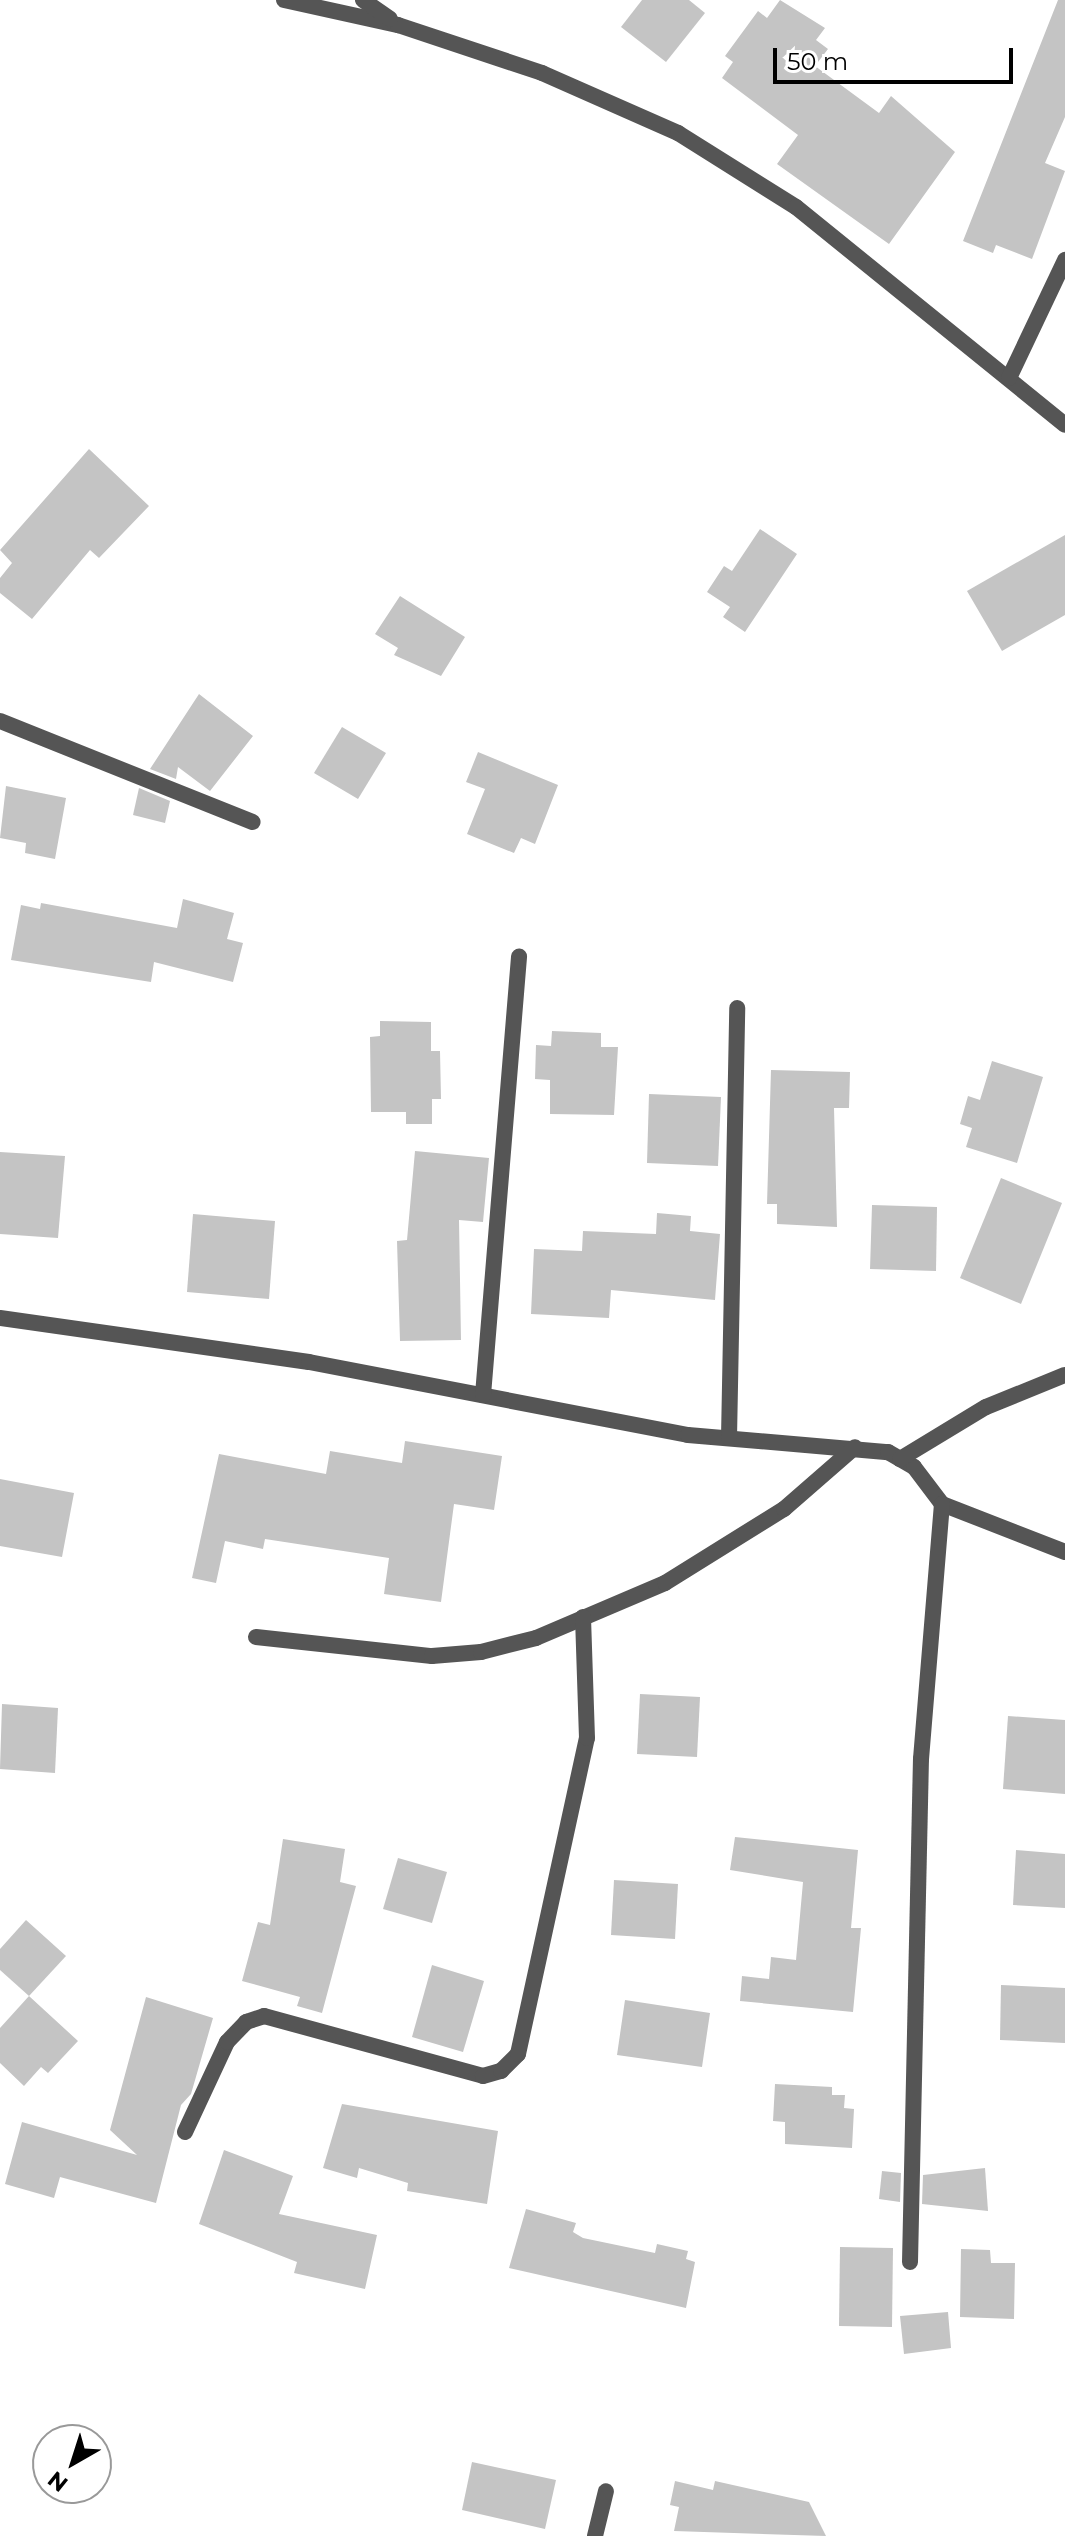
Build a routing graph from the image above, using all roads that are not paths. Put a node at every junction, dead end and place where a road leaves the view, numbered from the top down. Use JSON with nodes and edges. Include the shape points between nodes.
{"nodes":[{"id":1,"x":284,"y":0,"type":"edge"},
{"id":2,"x":363,"y":0,"type":"edge"},
{"id":3,"x":398,"y":25,"type":"junction"},
{"id":4,"x":1065,"y":260,"type":"edge"},
{"id":5,"x":1009,"y":378,"type":"junction"},
{"id":6,"x":1065,"y":425,"type":"edge"},
{"id":7,"x":0,"y":721,"type":"edge"},
{"id":8,"x":253,"y":822,"type":"dead end"},
{"id":9,"x":519,"y":956,"type":"dead end"},
{"id":10,"x":737,"y":1008,"type":"dead end"},
{"id":11,"x":0,"y":1318,"type":"edge"},
{"id":12,"x":1065,"y":1375,"type":"edge"},
{"id":13,"x":483,"y":1395,"type":"junction"},
{"id":14,"x":729,"y":1438,"type":"junction"},
{"id":15,"x":855,"y":1447,"type":"junction"},
{"id":16,"x":900,"y":1459,"type":"junction"},
{"id":17,"x":942,"y":1504,"type":"junction"},
{"id":18,"x":1065,"y":1552,"type":"edge"},
{"id":19,"x":583,"y":1617,"type":"junction"},
{"id":20,"x":256,"y":1637,"type":"dead end"},
{"id":21,"x":185,"y":2132,"type":"dead end"},
{"id":22,"x":910,"y":2262,"type":"dead end"},
{"id":23,"x":606,"y":2491,"type":"dead end"},
{"id":24,"x":595,"y":2536,"type":"edge"}],
"edges":[{"from":1,"to":3,"type":"street"},
{"from":2,"to":3,"type":"street"},
{"from":3,"to":5,"type":"street","via":[[542,73],[678,133],[796,207]]},
{"from":4,"to":5,"type":"street"},
{"from":5,"to":6,"type":"street"},
{"from":7,"to":8,"type":"street"},
{"from":9,"to":13,"type":"street"},
{"from":10,"to":14,"type":"street"},
{"from":11,"to":13,"type":"street","via":[[309,1362]]},
{"from":12,"to":16,"type":"street","via":[[986,1407]]},
{"from":13,"to":14,"type":"street","via":[[688,1435]]},
{"from":14,"to":15,"type":"street"},
{"from":15,"to":16,"type":"street"},
{"from":15,"to":19,"type":"street","via":[[744,1534],[665,1583]]},
{"from":16,"to":17,"type":"street"},
{"from":17,"to":18,"type":"street"},
{"from":17,"to":22,"type":"street","via":[[921,1759]]},
{"from":19,"to":20,"type":"street","via":[[481,1652],[432,1656]]},
{"from":19,"to":21,"type":"street","via":[[587,1738],[518,2054],[501,2071],[483,2076],[264,2016],[246,2022],[227,2042]]},
{"from":23,"to":24,"type":"street"}]}
